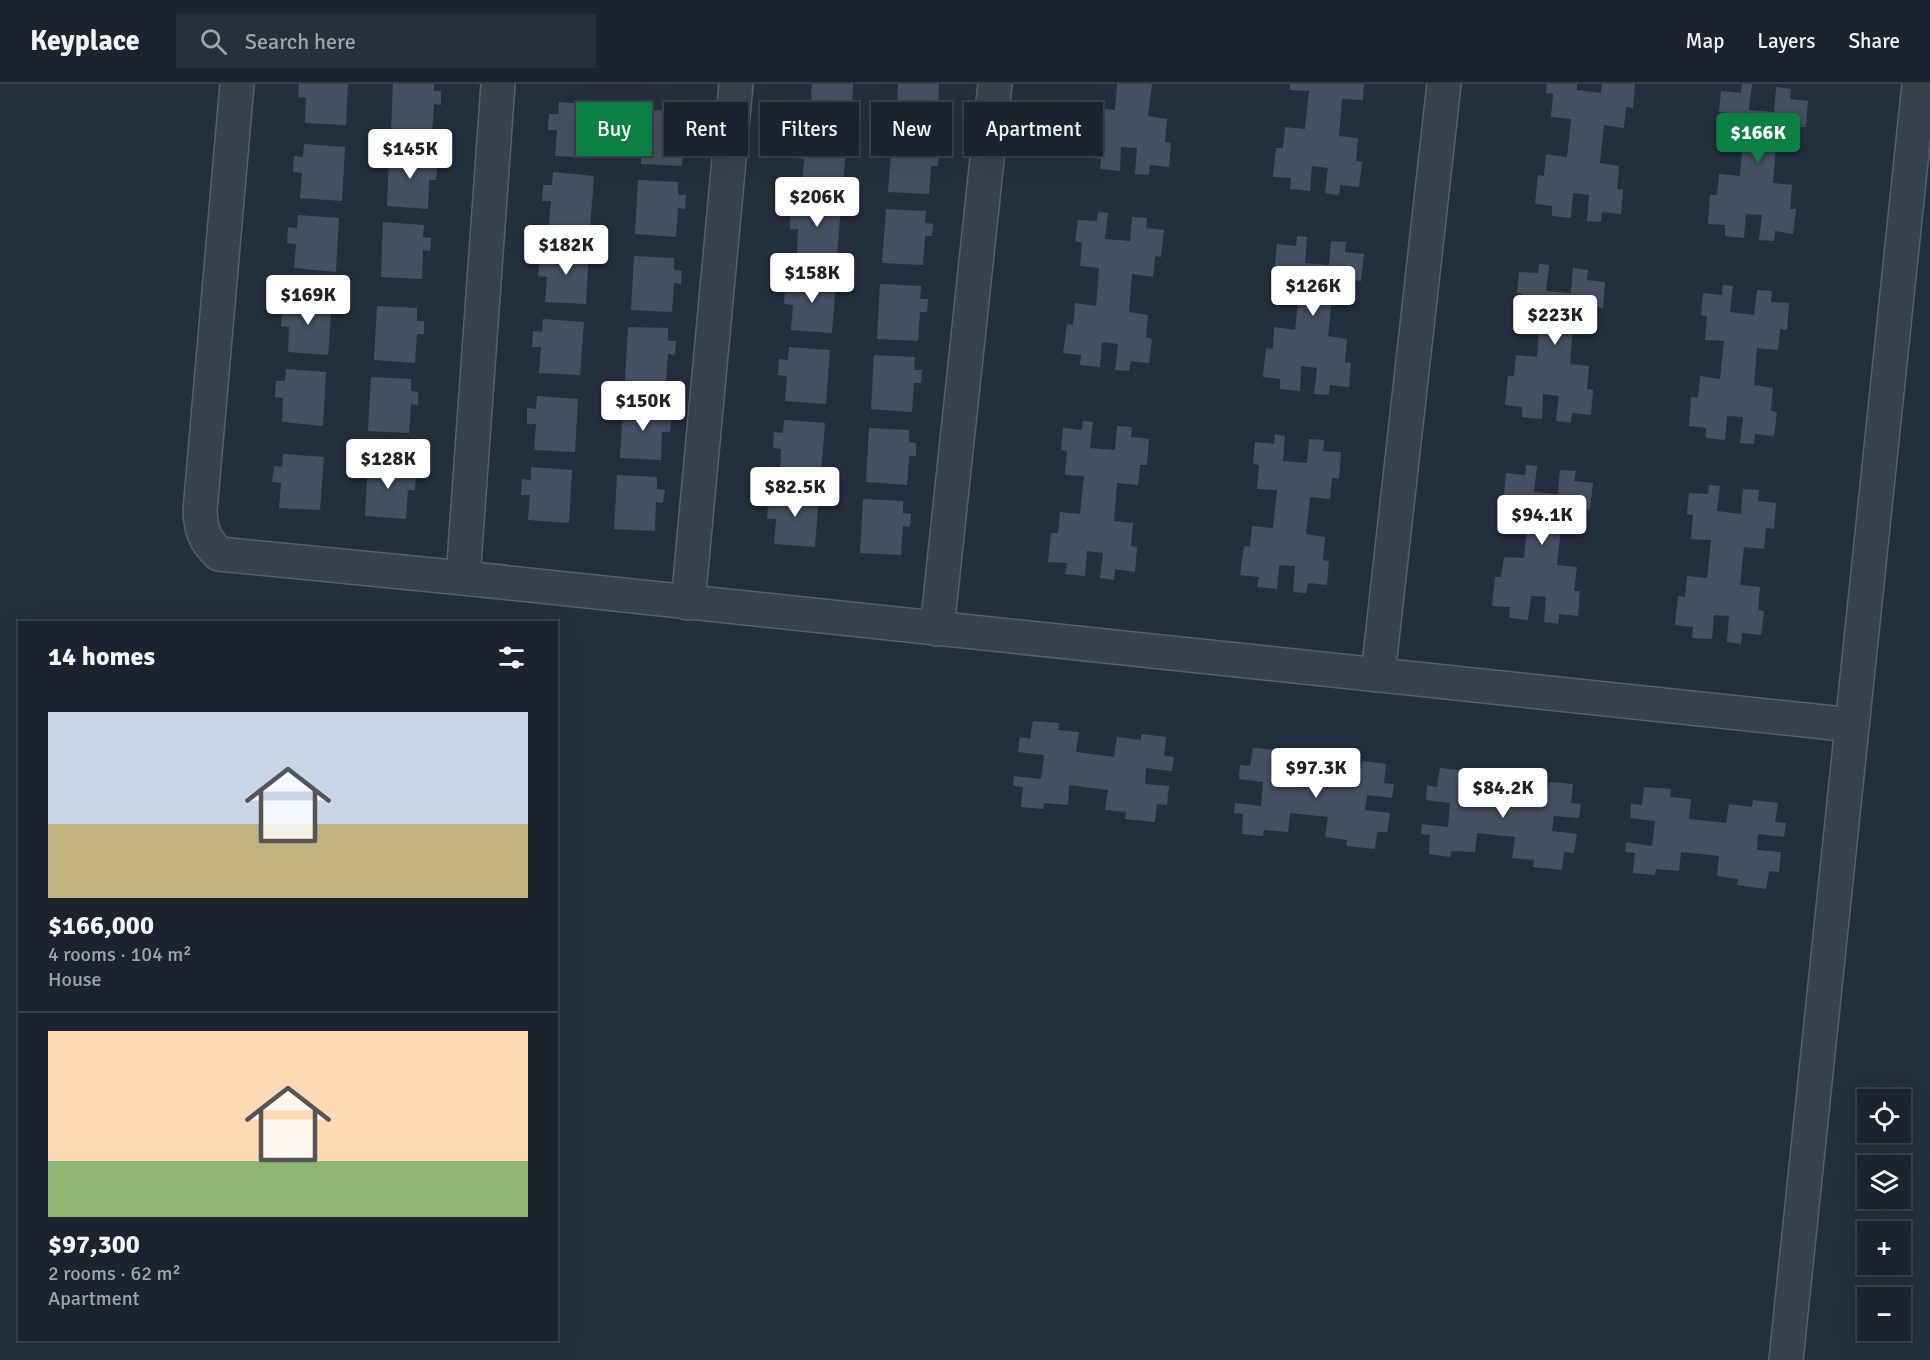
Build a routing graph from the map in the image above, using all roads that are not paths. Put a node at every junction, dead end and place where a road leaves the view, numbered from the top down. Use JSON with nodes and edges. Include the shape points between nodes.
{"nodes":[{"id":1,"x":237,"y":84,"type":"edge"},
{"id":2,"x":498,"y":84,"type":"edge"},
{"id":3,"x":736,"y":84,"type":"edge"},
{"id":4,"x":995,"y":84,"type":"edge"},
{"id":5,"x":1444,"y":84,"type":"edge"},
{"id":6,"x":1919,"y":84,"type":"edge"},
{"id":7,"x":463,"y":578,"type":"junction"},
{"id":8,"x":688,"y":603,"type":"junction"},
{"id":9,"x":937,"y":629,"type":"junction"},
{"id":10,"x":1378,"y":675,"type":"junction"},
{"id":11,"x":1852,"y":725,"type":"junction"},
{"id":12,"x":1786,"y":1360,"type":"edge"}],
"edges":[{"from":1,"to":7,"type":"street","via":[[201,531],[219,554]]},
{"from":2,"to":7,"type":"street"},
{"from":3,"to":8,"type":"street"},
{"from":4,"to":9,"type":"street"},
{"from":5,"to":10,"type":"street"},
{"from":6,"to":11,"type":"street"},
{"from":7,"to":8,"type":"street"},
{"from":8,"to":9,"type":"street"},
{"from":9,"to":10,"type":"street"},
{"from":10,"to":11,"type":"street"},
{"from":11,"to":12,"type":"street"}]}
